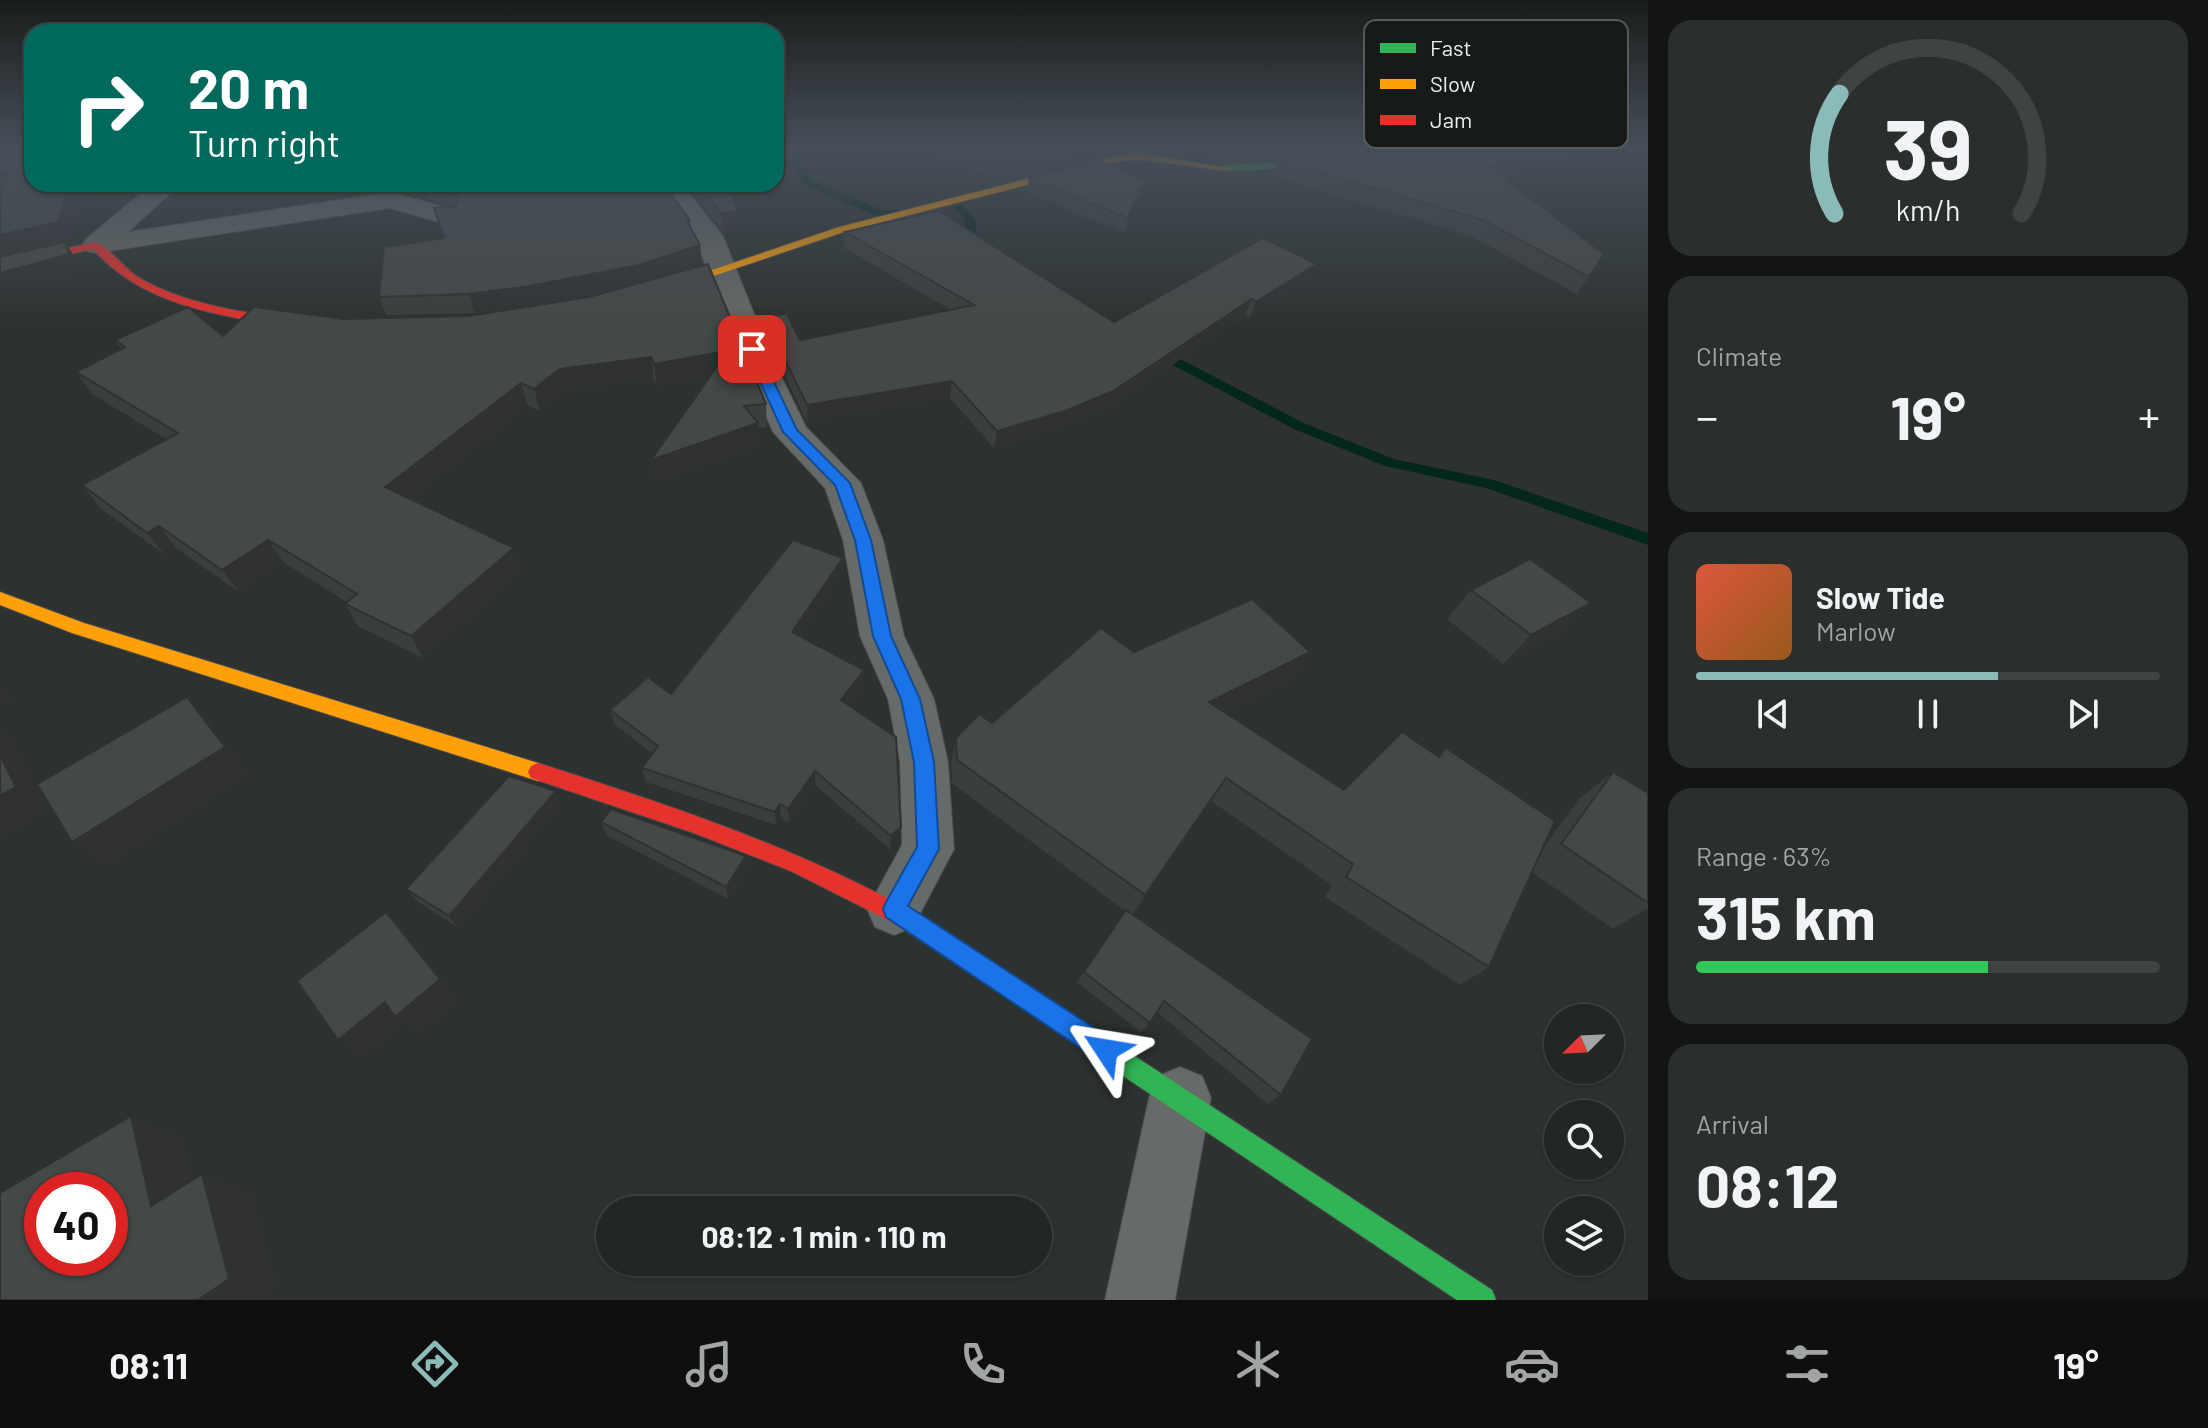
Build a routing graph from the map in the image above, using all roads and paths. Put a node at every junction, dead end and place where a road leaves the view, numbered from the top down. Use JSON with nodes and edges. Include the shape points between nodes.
{"nodes":[{"id":1,"x":140,"y":208,"type":"edge"},
{"id":2,"x":341,"y":208,"type":"edge"},
{"id":3,"x":417,"y":208,"type":"edge"},
{"id":4,"x":687,"y":208,"type":"edge"},
{"id":5,"x":926,"y":208,"type":"edge"},
{"id":6,"x":448,"y":217,"type":"edge"},
{"id":7,"x":96,"y":245,"type":"junction"},
{"id":8,"x":0,"y":266,"type":"edge"},
{"id":9,"x":722,"y":270,"type":"junction"},
{"id":10,"x":635,"y":296,"type":"edge"},
{"id":11,"x":330,"y":327,"type":"edge"},
{"id":12,"x":0,"y":598,"type":"edge"},
{"id":13,"x":894,"y":909,"type":"junction"},
{"id":14,"x":1180,"y":1098,"type":"junction"},
{"id":15,"x":1140,"y":1300,"type":"edge"},
{"id":16,"x":1482,"y":1300,"type":"edge"}],
"edges":[{"from":1,"to":7,"type":"street"},
{"from":2,"to":7,"type":"street"},
{"from":3,"to":6,"type":"street"},
{"from":4,"to":9,"type":"street","via":[[709,236]]},
{"from":5,"to":9,"type":"street"},
{"from":7,"to":8,"type":"street"},
{"from":7,"to":11,"type":"street","via":[[110,266],[150,287],[260,319]]},
{"from":9,"to":10,"type":"street"},
{"from":9,"to":13,"type":"street","via":[[791,432],[842,483],[863,540],[882,636],[911,699],[924,762],[928,849]]},
{"from":12,"to":13,"type":"street","via":[[107,638],[660,811],[774,851]]},
{"from":13,"to":14,"type":"street"},
{"from":14,"to":15,"type":"street"},
{"from":14,"to":16,"type":"street"}]}
